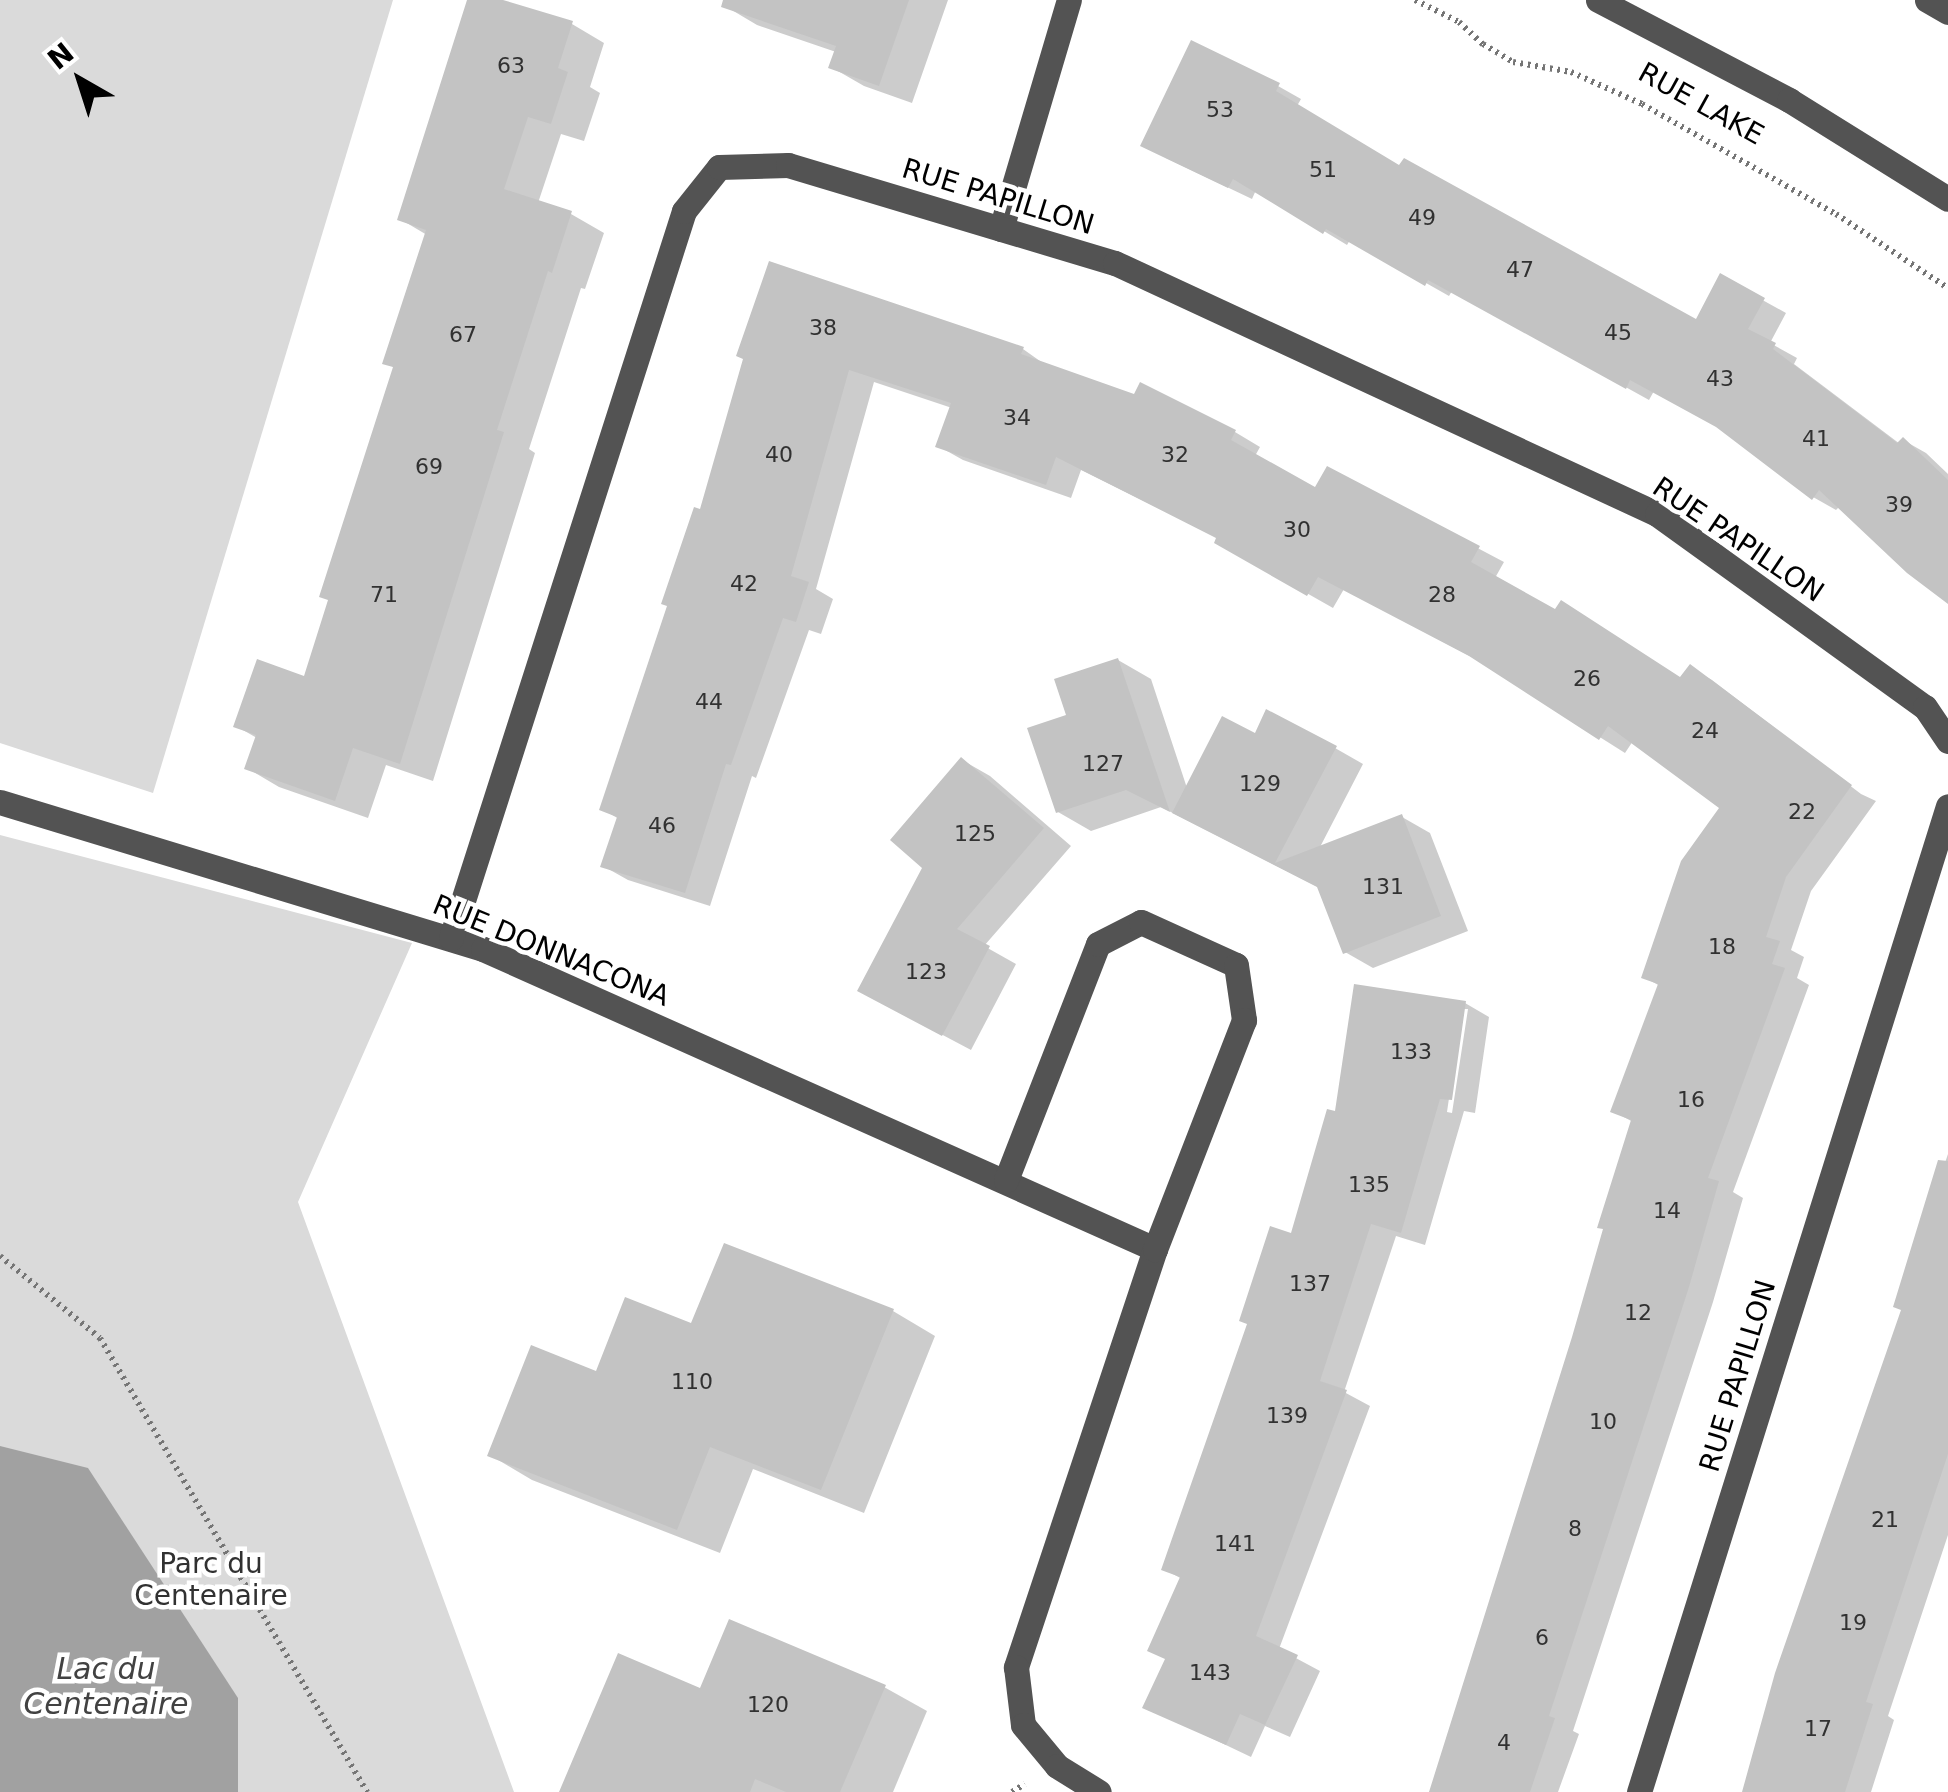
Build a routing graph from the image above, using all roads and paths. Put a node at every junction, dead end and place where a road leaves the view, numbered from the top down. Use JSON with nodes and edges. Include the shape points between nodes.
{"nodes":[{"id":1,"x":1068,"y":0,"type":"edge"},
{"id":2,"x":1415,"y":0,"type":"edge"},
{"id":3,"x":1598,"y":0,"type":"edge"},
{"id":4,"x":1927,"y":0,"type":"edge"},
{"id":5,"x":1948,"y":12,"type":"edge"},
{"id":6,"x":1948,"y":199,"type":"edge"},
{"id":7,"x":1001,"y":228,"type":"junction"},
{"id":8,"x":1948,"y":288,"type":"edge"},
{"id":9,"x":1948,"y":740,"type":"edge"},
{"id":10,"x":0,"y":802,"type":"edge"},
{"id":11,"x":1948,"y":806,"type":"edge"},
{"id":12,"x":452,"y":938,"type":"junction"},
{"id":13,"x":1006,"y":1180,"type":"junction"},
{"id":14,"x":1155,"y":1250,"type":"junction"},
{"id":15,"x":0,"y":1256,"type":"edge"},
{"id":16,"x":368,"y":1792,"type":"edge"},
{"id":17,"x":1099,"y":1792,"type":"edge"},
{"id":18,"x":1640,"y":1792,"type":"edge"}],
"edges":[{"from":1,"to":7,"type":"street"},
{"from":2,"to":8,"type":"path","name":"RUE LAKE","via":[[1459,22],[1499,55],[1572,72],[1642,104],[1836,214]]},
{"from":3,"to":6,"type":"street","name":"RUE LAKE","via":[[1789,100]]},
{"from":4,"to":5,"type":"street"},
{"from":7,"to":9,"type":"street","name":"RUE PAPILLON","via":[[1115,264],[1657,514],[1924,706]]},
{"from":7,"to":12,"type":"street","name":"RUE PAPILLON","via":[[788,165],[718,167],[684,211]]},
{"from":10,"to":12,"type":"street","name":"RUE DONNACONA"},
{"from":11,"to":18,"type":"street","name":"RUE PAPILLON"},
{"from":12,"to":13,"type":"street","name":"RUE DONNACONA"},
{"from":13,"to":14,"type":"street","name":"RUE DONNACONA"},
{"from":13,"to":14,"type":"street","via":[[1098,944],[1141,922],[1236,964],[1244,1020]]},
{"from":14,"to":17,"type":"street","via":[[1016,1667],[1023,1725],[1057,1766]]},
{"from":15,"to":16,"type":"path","via":[[100,1338]]}]}
